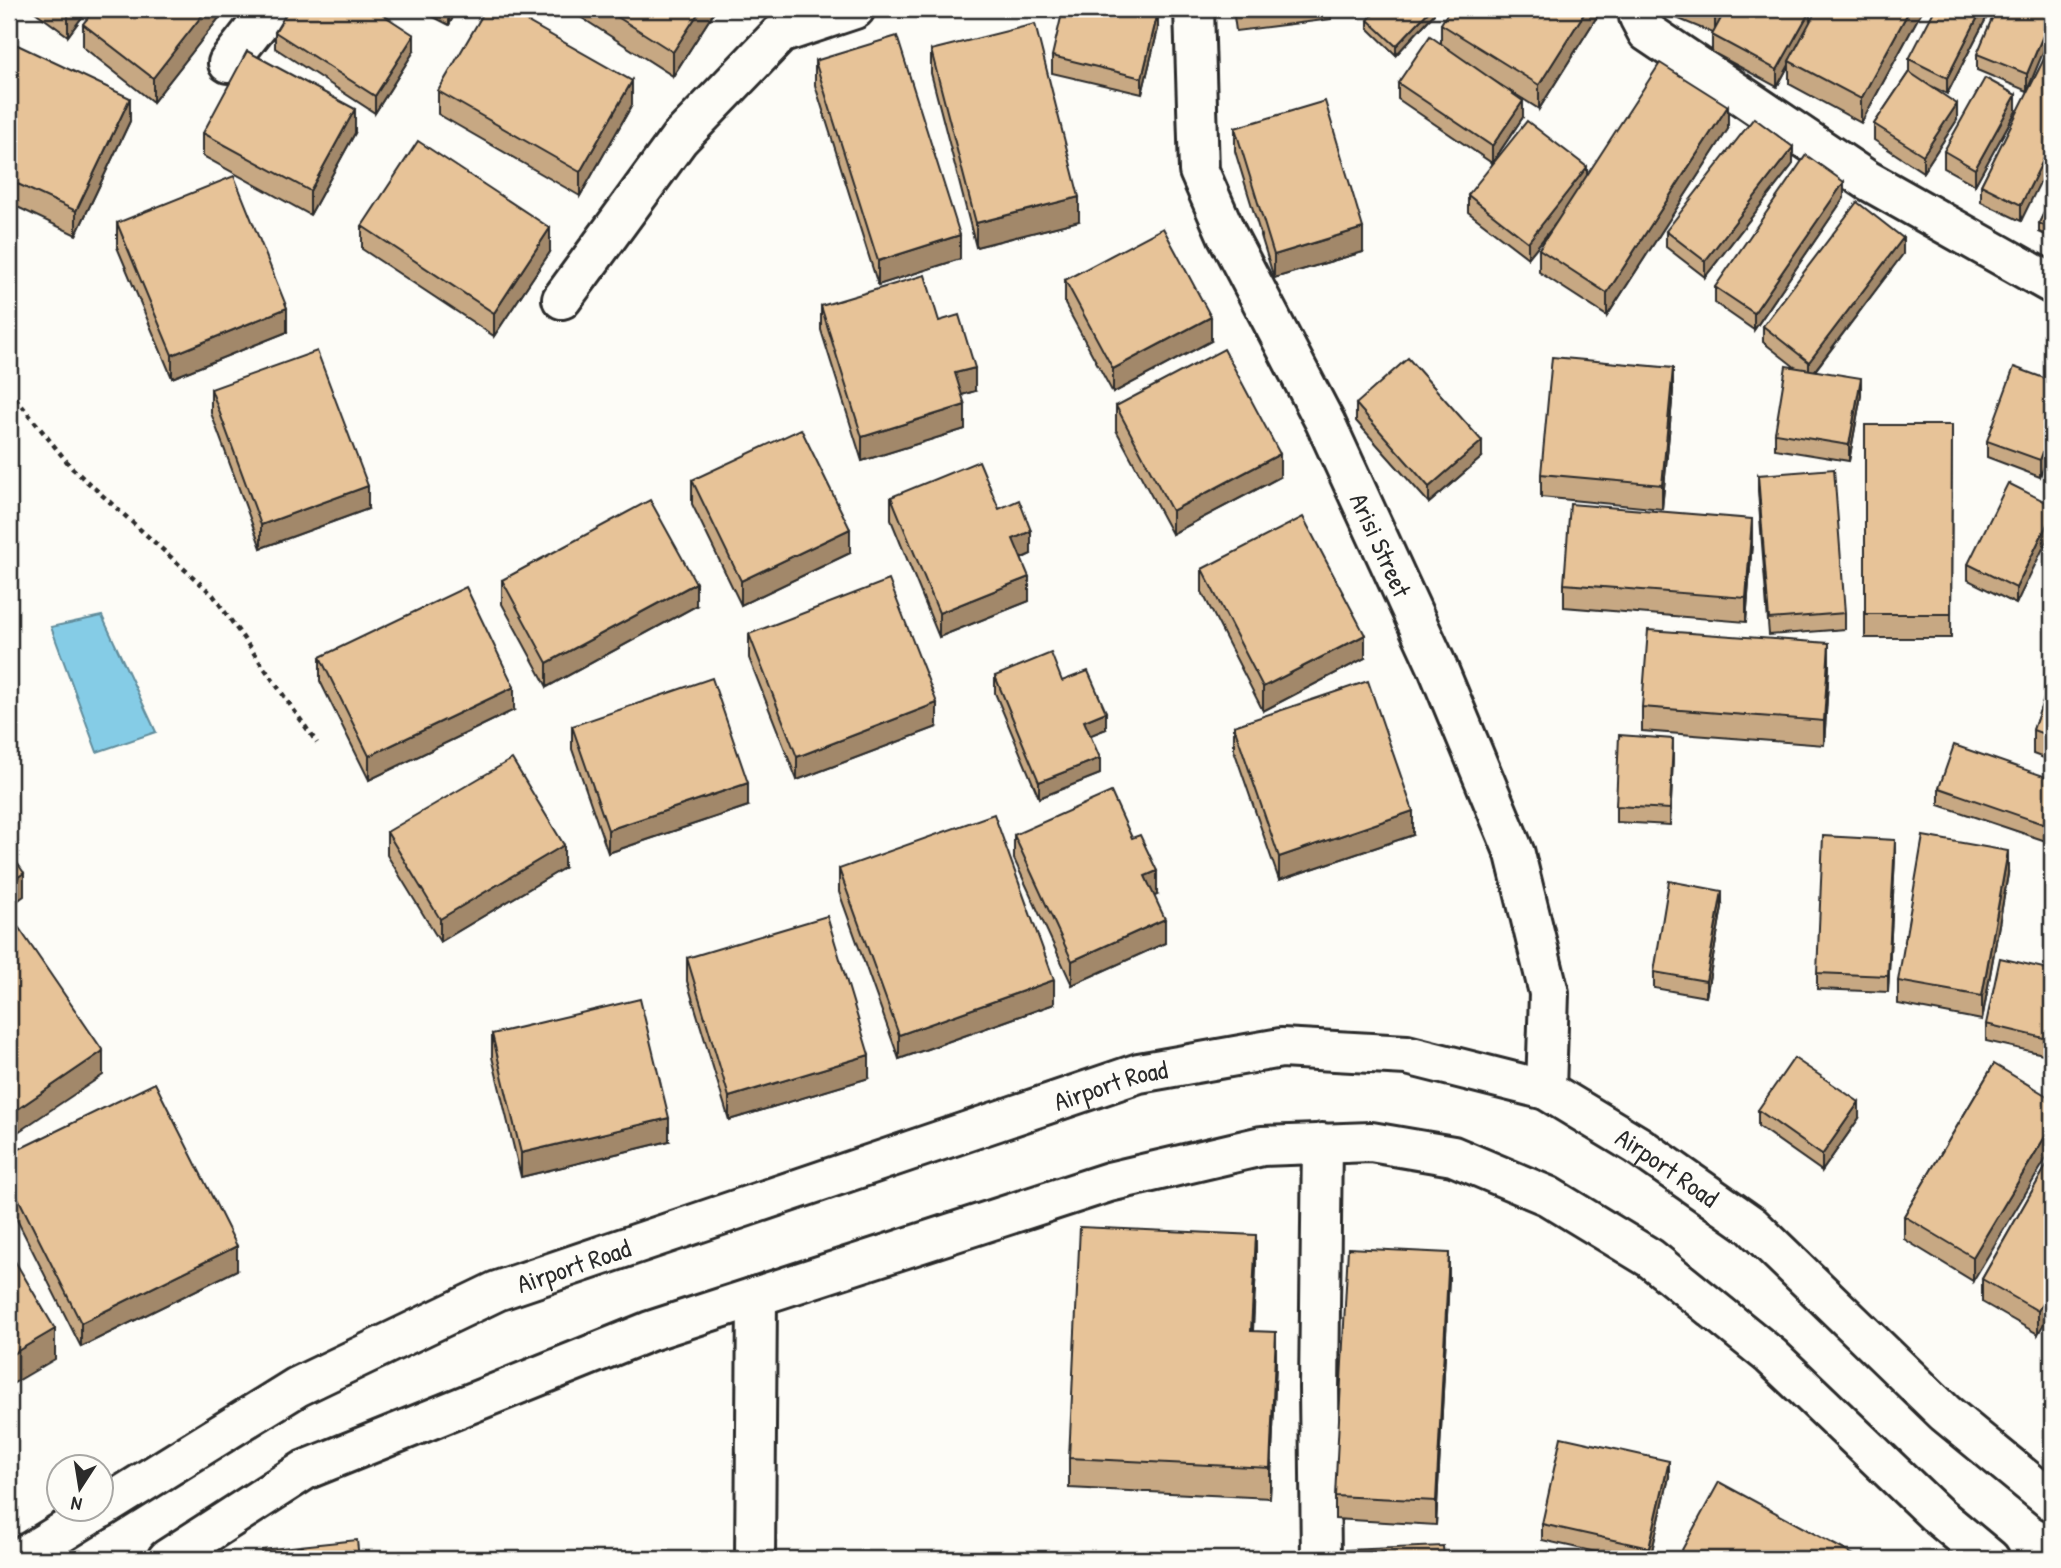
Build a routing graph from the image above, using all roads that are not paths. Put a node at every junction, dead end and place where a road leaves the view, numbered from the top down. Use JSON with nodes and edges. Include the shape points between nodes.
{"nodes":[{"id":1,"x":270,"y":9,"type":"edge"},
{"id":2,"x":855,"y":9,"type":"edge"},
{"id":3,"x":1195,"y":9,"type":"edge"},
{"id":4,"x":1640,"y":9,"type":"edge"},
{"id":5,"x":228,"y":63,"type":"dead end"},
{"id":6,"x":2052,"y":284,"type":"edge"},
{"id":7,"x":562,"y":299,"type":"dead end"},
{"id":8,"x":1546,"y":1090,"type":"junction"},
{"id":9,"x":1322,"y":1143,"type":"junction"},
{"id":10,"x":757,"y":1296,"type":"junction"},
{"id":11,"x":116,"y":1499,"type":"edge"},
{"id":12,"x":2052,"y":1501,"type":"edge"},
{"id":13,"x":78,"y":1522,"type":"edge"},
{"id":14,"x":19,"y":1559,"type":"edge"},
{"id":15,"x":167,"y":1559,"type":"edge"},
{"id":16,"x":755,"y":1559,"type":"edge"},
{"id":17,"x":1321,"y":1559,"type":"edge"},
{"id":18,"x":1990,"y":1559,"type":"edge"}],
"edges":[{"from":1,"to":5,"type":"main road"},
{"from":2,"to":7,"type":"main road","via":[[780,34],[679,139]]},
{"from":3,"to":8,"type":"main road","name":"Arisi Street","via":[[1199,171],[1227,235],[1325,422],[1437,666],[1516,854],[1549,993]]},
{"from":4,"to":6,"type":"main road","via":[[1647,32],[1855,172]]},
{"from":8,"to":11,"type":"main road","name":"Airport Road","via":[[1408,1055],[1281,1048],[1139,1073],[498,1291],[297,1387]]},
{"from":8,"to":12,"type":"main road","name":"Airport Road","via":[[1637,1145],[1751,1225],[1945,1413]]},
{"from":9,"to":10,"type":"main road","via":[[1262,1146],[1109,1182]]},
{"from":9,"to":17,"type":"main road"},
{"from":9,"to":18,"type":"main road","via":[[1371,1142],[1453,1156],[1548,1196],[1650,1258],[1771,1356],[1936,1514]]},
{"from":10,"to":15,"type":"main road","via":[[650,1331],[305,1470]]},
{"from":10,"to":16,"type":"main road"},
{"from":13,"to":14,"type":"main road","name":"Airport Road"}]}
